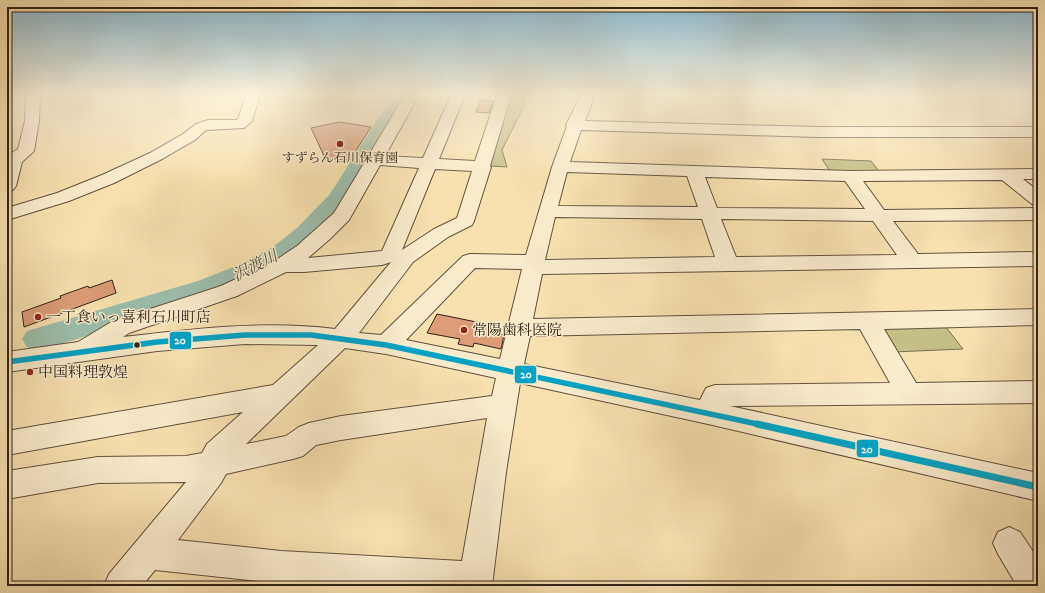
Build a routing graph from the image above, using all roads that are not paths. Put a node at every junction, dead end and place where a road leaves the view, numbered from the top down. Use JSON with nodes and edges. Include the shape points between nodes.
{"nodes":[{"id":1,"x":32,"y":123,"type":"edge"},
{"id":2,"x":243,"y":123,"type":"edge"},
{"id":3,"x":396,"y":123,"type":"edge"},
{"id":4,"x":446,"y":123,"type":"edge"},
{"id":5,"x":496,"y":123,"type":"edge"},
{"id":6,"x":574,"y":125,"type":"joint"},
{"id":7,"x":1038,"y":132,"type":"edge"},
{"id":8,"x":10,"y":160,"type":"edge"},
{"id":9,"x":374,"y":160,"type":"junction"},
{"id":10,"x":429,"y":163,"type":"junction"},
{"id":11,"x":483,"y":166,"type":"junction"},
{"id":12,"x":560,"y":167,"type":"junction"},
{"id":13,"x":694,"y":171,"type":"junction"},
{"id":14,"x":1038,"y":174,"type":"edge"},
{"id":15,"x":1007,"y":175,"type":"junction"},
{"id":16,"x":850,"y":176,"type":"junction"},
{"id":17,"x":7,"y":186,"type":"edge"},
{"id":18,"x":1038,"y":200,"type":"edge"},
{"id":19,"x":547,"y":211,"type":"junction"},
{"id":20,"x":709,"y":213,"type":"junction"},
{"id":21,"x":7,"y":214,"type":"edge"},
{"id":22,"x":1038,"y":214,"type":"edge"},
{"id":23,"x":878,"y":215,"type":"junction"},
{"id":24,"x":398,"y":256,"type":"junction"},
{"id":25,"x":1038,"y":259,"type":"edge"},
{"id":26,"x":912,"y":261,"type":"junction"},
{"id":27,"x":728,"y":264,"type":"junction"},
{"id":28,"x":283,"y":265,"type":"junction"},
{"id":29,"x":533,"y":266,"type":"junction"},
{"id":30,"x":1038,"y":317,"type":"edge"},
{"id":31,"x":867,"y":320,"type":"junction"},
{"id":32,"x":520,"y":328,"type":"junction"},
{"id":33,"x":342,"y":338,"type":"junction"},
{"id":34,"x":386,"y":345,"type":"junction"},
{"id":35,"x":81,"y":351,"type":"junction"},
{"id":36,"x":7,"y":362,"type":"edge"},
{"id":37,"x":510,"y":372,"type":"junction"},
{"id":38,"x":1038,"y":392,"type":"edge"},
{"id":39,"x":908,"y":393,"type":"junction"},
{"id":40,"x":281,"y":394,"type":"junction"},
{"id":41,"x":503,"y":405,"type":"junction"},
{"id":42,"x":708,"y":413,"type":"junction"},
{"id":43,"x":7,"y":442,"type":"edge"},
{"id":44,"x":211,"y":464,"type":"junction"},
{"id":45,"x":7,"y":485,"type":"edge"},
{"id":46,"x":1038,"y":487,"type":"edge"},
{"id":47,"x":1009,"y":543,"type":"dead end"},
{"id":48,"x":148,"y":553,"type":"junction"},
{"id":49,"x":278,"y":576,"type":"edge"},
{"id":50,"x":475,"y":582,"type":"edge"},
{"id":51,"x":121,"y":586,"type":"edge"},
{"id":52,"x":1036,"y":586,"type":"edge"}],
"edges":[{"from":1,"to":8,"type":"street","via":[[26,151]]},
{"from":2,"to":21,"type":"street","via":[[239,126],[208,124],[156,156],[108,179],[64,197]]},
{"from":3,"to":9,"type":"street"},
{"from":4,"to":10,"type":"street"},
{"from":5,"to":11,"type":"street"},
{"from":6,"to":7,"type":"street","via":[[817,132]]},
{"from":6,"to":12,"type":"street"},
{"from":8,"to":17,"type":"street"},
{"from":9,"to":10,"type":"street"},
{"from":9,"to":28,"type":"street","via":[[342,216],[304,251]]},
{"from":10,"to":11,"type":"street"},
{"from":10,"to":24,"type":"street"},
{"from":11,"to":24,"type":"street","via":[[465,221]]},
{"from":12,"to":13,"type":"street"},
{"from":12,"to":19,"type":"street"},
{"from":13,"to":16,"type":"street"},
{"from":13,"to":20,"type":"street"},
{"from":14,"to":15,"type":"street"},
{"from":15,"to":16,"type":"street"},
{"from":15,"to":18,"type":"street"},
{"from":16,"to":23,"type":"street"},
{"from":19,"to":20,"type":"street"},
{"from":19,"to":29,"type":"street"},
{"from":20,"to":23,"type":"street"},
{"from":20,"to":27,"type":"street"},
{"from":22,"to":23,"type":"street"},
{"from":23,"to":26,"type":"street"},
{"from":24,"to":28,"type":"street"},
{"from":24,"to":33,"type":"street"},
{"from":25,"to":26,"type":"street"},
{"from":26,"to":27,"type":"street"},
{"from":27,"to":29,"type":"street"},
{"from":28,"to":35,"type":"street","via":[[229,291],[121,327]]},
{"from":29,"to":32,"type":"street"},
{"from":29,"to":34,"type":"street","via":[[526,262],[470,261]]},
{"from":30,"to":31,"type":"street"},
{"from":31,"to":32,"type":"street"},
{"from":31,"to":39,"type":"street"},
{"from":32,"to":37,"type":"street"},
{"from":33,"to":34,"type":"street"},
{"from":33,"to":35,"type":"street","via":[[311,334],[244,335]]},
{"from":33,"to":40,"type":"street"},
{"from":34,"to":37,"type":"street"},
{"from":35,"to":36,"type":"street"},
{"from":37,"to":41,"type":"street"},
{"from":37,"to":42,"type":"street"},
{"from":38,"to":39,"type":"street"},
{"from":39,"to":42,"type":"street","via":[[715,396]]},
{"from":40,"to":43,"type":"street"},
{"from":40,"to":44,"type":"street","via":[[217,453]]},
{"from":41,"to":44,"type":"street","via":[[341,428],[309,436],[293,446]]},
{"from":41,"to":50,"type":"street"},
{"from":42,"to":46,"type":"street"},
{"from":44,"to":45,"type":"street","via":[[186,469],[98,470]]},
{"from":44,"to":48,"type":"street","via":[[211,474]]},
{"from":47,"to":52,"type":"street"},
{"from":48,"to":49,"type":"street"},
{"from":48,"to":51,"type":"street"},
{"from":49,"to":50,"type":"street"}]}
